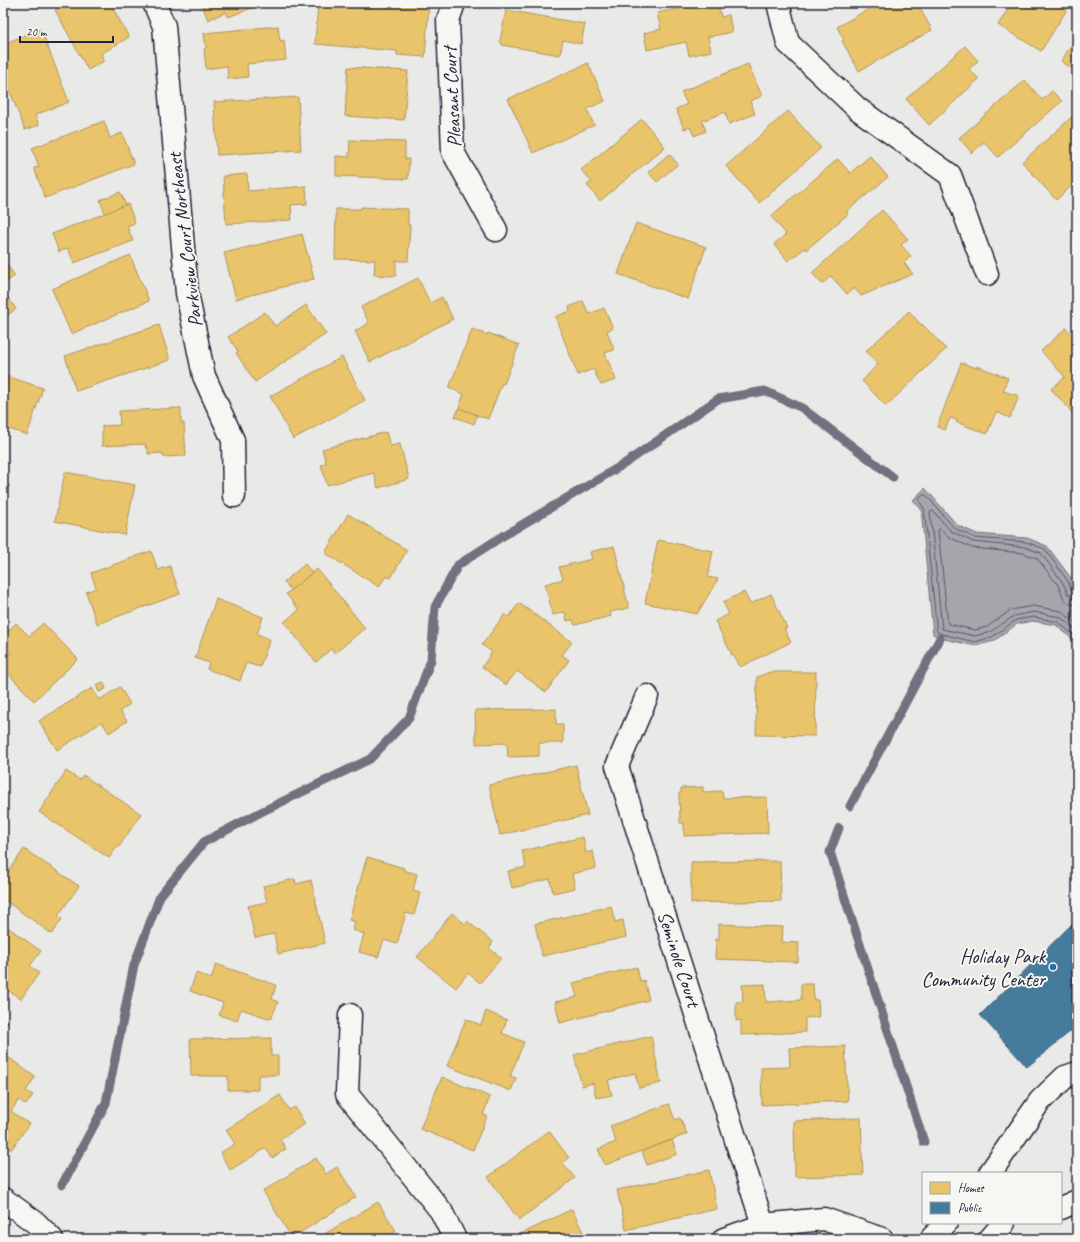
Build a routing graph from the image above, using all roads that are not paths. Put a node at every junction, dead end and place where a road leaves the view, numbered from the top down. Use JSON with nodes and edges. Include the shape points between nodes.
{"nodes":[{"id":1,"x":154,"y":3,"type":"edge"},
{"id":2,"x":454,"y":3,"type":"edge"},
{"id":3,"x":778,"y":3,"type":"edge"},
{"id":4,"x":496,"y":230,"type":"dead end"},
{"id":5,"x":987,"y":274,"type":"dead end"},
{"id":6,"x":234,"y":496,"type":"dead end"},
{"id":7,"x":647,"y":696,"type":"dead end"},
{"id":8,"x":350,"y":1014,"type":"dead end"},
{"id":9,"x":1077,"y":1073,"type":"edge"},
{"id":10,"x":991,"y":1172,"type":"edge"},
{"id":11,"x":3,"y":1199,"type":"edge"},
{"id":12,"x":1077,"y":1201,"type":"edge"},
{"id":13,"x":1062,"y":1208,"type":"edge"},
{"id":14,"x":945,"y":1224,"type":"edge"},
{"id":15,"x":1003,"y":1224,"type":"edge"},
{"id":16,"x":763,"y":1225,"type":"junction"},
{"id":17,"x":52,"y":1239,"type":"edge"},
{"id":18,"x":455,"y":1239,"type":"edge"},
{"id":19,"x":724,"y":1239,"type":"edge"},
{"id":20,"x":882,"y":1239,"type":"edge"},
{"id":21,"x":931,"y":1239,"type":"edge"},
{"id":22,"x":990,"y":1239,"type":"edge"}],
"edges":[{"from":1,"to":6,"type":"street","name":"Parkview Court Northeast","via":[[164,26],[187,293],[204,376],[233,440]]},
{"from":2,"to":4,"type":"street","name":"Pleasant Court","via":[[448,20],[453,152]]},
{"from":3,"to":5,"type":"street","via":[[788,43],[858,109],[950,175]]},
{"from":7,"to":16,"type":"street","name":"Seminole Court","via":[[617,766]]},
{"from":8,"to":18,"type":"street","via":[[347,1094],[441,1211]]},
{"from":9,"to":10,"type":"street","via":[[1065,1077],[1040,1101]]},
{"from":11,"to":17,"type":"street","via":[[36,1223]]},
{"from":12,"to":13,"type":"street"},
{"from":14,"to":21,"type":"street"},
{"from":15,"to":22,"type":"street"},
{"from":16,"to":19,"type":"street"},
{"from":16,"to":20,"type":"street","via":[[824,1219]]}]}
